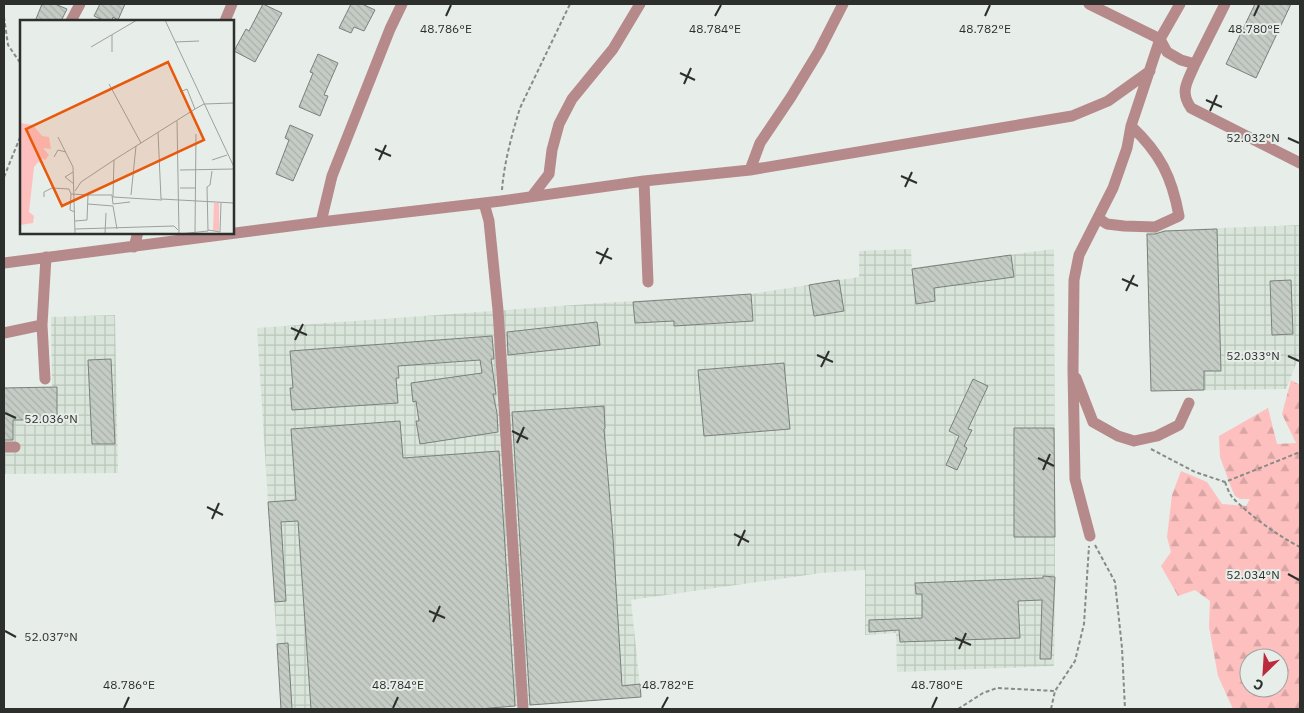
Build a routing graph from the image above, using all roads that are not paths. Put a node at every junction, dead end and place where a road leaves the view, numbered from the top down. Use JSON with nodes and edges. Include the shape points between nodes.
{"nodes":[{"id":1,"x":80,"y":4,"type":"edge"},
{"id":2,"x":232,"y":4,"type":"edge"},
{"id":3,"x":402,"y":4,"type":"edge"},
{"id":4,"x":640,"y":4,"type":"edge"},
{"id":5,"x":843,"y":4,"type":"edge"},
{"id":6,"x":1089,"y":4,"type":"edge"},
{"id":7,"x":1180,"y":4,"type":"edge"},
{"id":8,"x":1226,"y":4,"type":"edge"},
{"id":9,"x":72,"y":20,"type":"edge"},
{"id":10,"x":225,"y":20,"type":"edge"},
{"id":11,"x":1160,"y":39,"type":"junction"},
{"id":12,"x":1195,"y":64,"type":"junction"},
{"id":13,"x":1150,"y":71,"type":"junction"},
{"id":14,"x":1131,"y":126,"type":"junction"},
{"id":15,"x":1300,"y":163,"type":"edge"},
{"id":16,"x":750,"y":170,"type":"junction"},
{"id":17,"x":644,"y":181,"type":"junction"},
{"id":18,"x":532,"y":196,"type":"junction"},
{"id":19,"x":484,"y":203,"type":"junction"},
{"id":20,"x":1098,"y":218,"type":"junction"},
{"id":21,"x":321,"y":222,"type":"junction"},
{"id":22,"x":137,"y":234,"type":"edge"},
{"id":23,"x":231,"y":234,"type":"edge"},
{"id":24,"x":234,"y":234,"type":"edge"},
{"id":25,"x":134,"y":247,"type":"junction"},
{"id":26,"x":46,"y":257,"type":"junction"},
{"id":27,"x":4,"y":263,"type":"edge"},
{"id":28,"x":648,"y":282,"type":"dead end"},
{"id":29,"x":42,"y":325,"type":"junction"},
{"id":30,"x":4,"y":333,"type":"edge"},
{"id":31,"x":1073,"y":369,"type":"junction"},
{"id":32,"x":45,"y":379,"type":"dead end"},
{"id":33,"x":1189,"y":403,"type":"dead end"},
{"id":34,"x":1090,"y":536,"type":"road end"},
{"id":35,"x":523,"y":709,"type":"edge"}],
"edges":[{"from":1,"to":9,"type":"street"},
{"from":2,"to":10,"type":"street"},
{"from":3,"to":21,"type":"street","via":[[332,176]]},
{"from":4,"to":18,"type":"street","via":[[613,49],[572,99],[559,124],[549,174]]},
{"from":5,"to":16,"type":"street","via":[[814,58],[760,143]]},
{"from":6,"to":11,"type":"street"},
{"from":7,"to":11,"type":"street"},
{"from":8,"to":12,"type":"street"},
{"from":11,"to":12,"type":"street","via":[[1167,52]]},
{"from":11,"to":13,"type":"street"},
{"from":12,"to":15,"type":"street","via":[[1184,90],[1185,100],[1191,108]]},
{"from":13,"to":14,"type":"street"},
{"from":13,"to":16,"type":"street","via":[[1108,101],[1072,116]]},
{"from":14,"to":20,"type":"street","via":[[1113,188]]},
{"from":14,"to":20,"type":"street","via":[[1146,140],[1163,165],[1175,191],[1179,216],[1155,227],[1107,224]]},
{"from":16,"to":17,"type":"street"},
{"from":17,"to":18,"type":"street"},
{"from":17,"to":28,"type":"street"},
{"from":18,"to":19,"type":"street"},
{"from":19,"to":21,"type":"street"},
{"from":19,"to":35,"type":"street","via":[[489,221],[498,310]]},
{"from":20,"to":31,"type":"street","via":[[1079,255],[1074,280]]},
{"from":21,"to":24,"type":"street"},
{"from":22,"to":25,"type":"street"},
{"from":23,"to":25,"type":"street"},
{"from":25,"to":26,"type":"street"},
{"from":26,"to":27,"type":"street"},
{"from":26,"to":29,"type":"street"},
{"from":29,"to":30,"type":"street"},
{"from":29,"to":32,"type":"street"},
{"from":31,"to":33,"type":"street","via":[[1093,422],[1134,441],[1156,436],[1179,425]]},
{"from":31,"to":34,"type":"street","via":[[1075,479]]}]}
